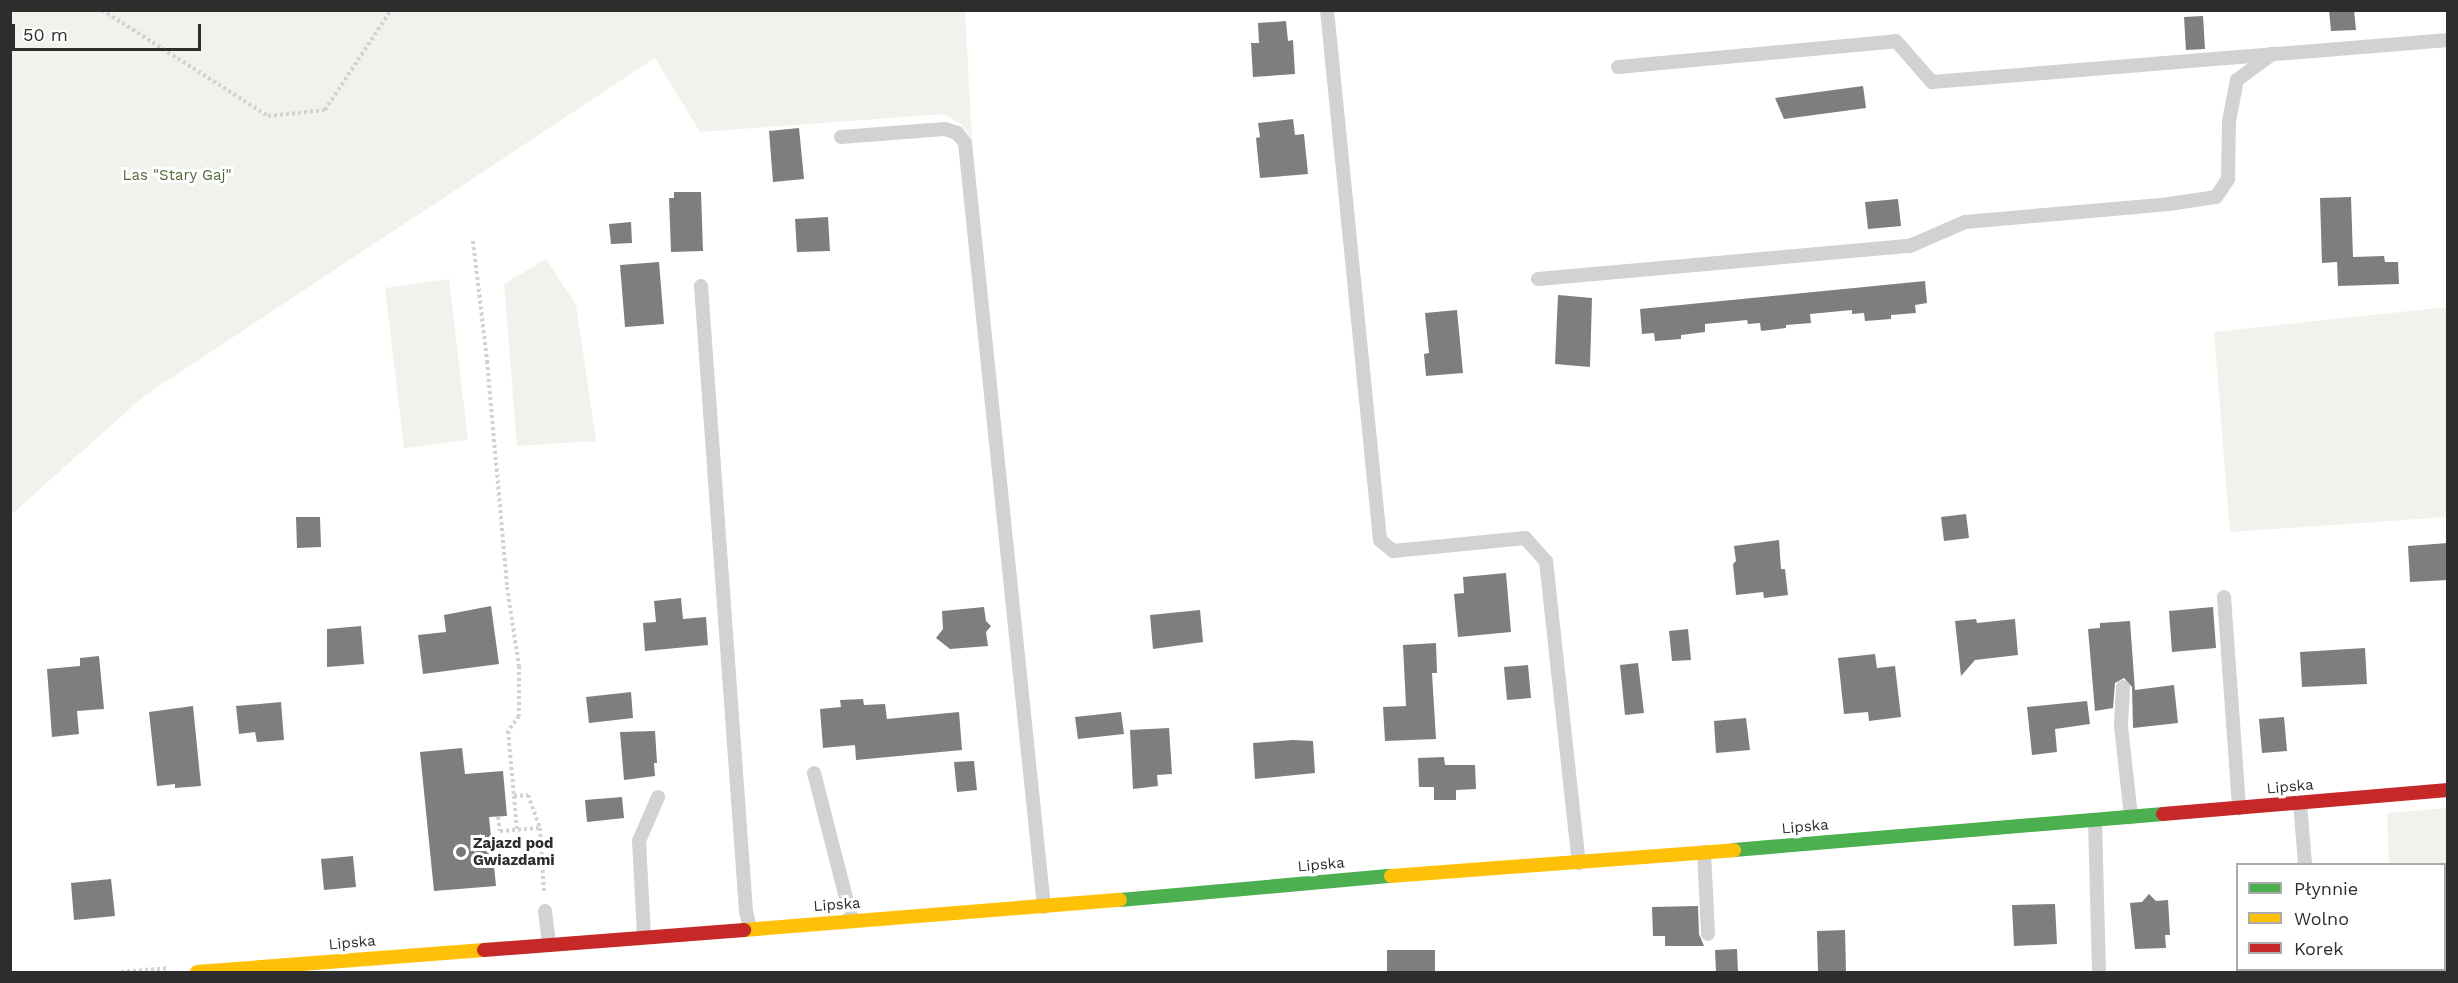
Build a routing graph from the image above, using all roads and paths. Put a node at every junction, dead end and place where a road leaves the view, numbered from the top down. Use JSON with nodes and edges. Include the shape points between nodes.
{"nodes":[{"id":1,"x":102,"y":10,"type":"edge"},
{"id":2,"x":391,"y":10,"type":"edge"},
{"id":3,"x":1327,"y":10,"type":"edge"},
{"id":4,"x":2448,"y":40,"type":"edge"},
{"id":5,"x":2272,"y":54,"type":"junction"},
{"id":6,"x":1618,"y":67,"type":"dead end"},
{"id":7,"x":840,"y":137,"type":"dead end"},
{"id":8,"x":473,"y":241,"type":"dead end"},
{"id":9,"x":1538,"y":279,"type":"dead end"},
{"id":10,"x":701,"y":286,"type":"dead end"},
{"id":11,"x":2224,"y":597,"type":"dead end"},
{"id":12,"x":2123,"y":687,"type":"dead end"},
{"id":13,"x":814,"y":774,"type":"dead end"},
{"id":14,"x":2448,"y":790,"type":"edge"},
{"id":15,"x":514,"y":796,"type":"junction"},
{"id":16,"x":658,"y":796,"type":"dead end"},
{"id":17,"x":2300,"y":803,"type":"junction"},
{"id":18,"x":2239,"y":808,"type":"junction"},
{"id":19,"x":498,"y":817,"type":"dead end"},
{"id":20,"x":2131,"y":817,"type":"junction"},
{"id":21,"x":2095,"y":820,"type":"junction"},
{"id":22,"x":540,"y":828,"type":"junction"},
{"id":23,"x":517,"y":830,"type":"junction"},
{"id":24,"x":1704,"y":852,"type":"junction"},
{"id":25,"x":1578,"y":863,"type":"junction"},
{"id":26,"x":2305,"y":863,"type":"edge"},
{"id":27,"x":1044,"y":907,"type":"junction"},
{"id":28,"x":544,"y":911,"type":"joint"},
{"id":29,"x":852,"y":921,"type":"junction"},
{"id":30,"x":750,"y":928,"type":"junction"},
{"id":31,"x":1708,"y":934,"type":"dead end"},
{"id":32,"x":644,"y":936,"type":"junction"},
{"id":33,"x":549,"y":943,"type":"junction"},
{"id":34,"x":197,"y":972,"type":"edge"},
{"id":35,"x":2099,"y":972,"type":"edge"}],
"edges":[{"from":1,"to":2,"type":"path","via":[[268,116],[325,110]]},
{"from":3,"to":25,"type":"lane","via":[[1380,540],[1393,551],[1525,538],[1546,561]]},
{"from":4,"to":5,"type":"lane"},
{"from":5,"to":6,"type":"lane","via":[[1932,82],[1896,41]]},
{"from":5,"to":9,"type":"lane","via":[[2237,80],[2229,121],[2228,179],[2216,197],[1965,222],[1910,246]]},
{"from":7,"to":27,"type":"lane","via":[[945,129],[957,133],[965,143]]},
{"from":8,"to":15,"type":"path","via":[[507,587],[519,666],[519,716],[508,731]]},
{"from":10,"to":30,"type":"lane"},
{"from":11,"to":18,"type":"lane"},
{"from":12,"to":20,"type":"lane","via":[[2121,726]]},
{"from":13,"to":29,"type":"lane"},
{"from":14,"to":17,"type":"street","name":"Lipska"},
{"from":15,"to":22,"type":"path","via":[[528,795]]},
{"from":15,"to":23,"type":"path"},
{"from":16,"to":32,"type":"lane","via":[[639,842]]},
{"from":17,"to":18,"type":"street","name":"Lipska"},
{"from":17,"to":26,"type":"lane"},
{"from":18,"to":20,"type":"street","name":"Lipska"},
{"from":19,"to":23,"type":"path","via":[[500,831]]},
{"from":20,"to":21,"type":"street","name":"Lipska"},
{"from":21,"to":24,"type":"street","name":"Lipska"},
{"from":21,"to":35,"type":"lane"},
{"from":22,"to":23,"type":"path"},
{"from":22,"to":28,"type":"path"},
{"from":24,"to":25,"type":"street","name":"Lipska"},
{"from":24,"to":31,"type":"lane"},
{"from":25,"to":27,"type":"street","name":"Lipska"},
{"from":27,"to":29,"type":"street","name":"Lipska"},
{"from":28,"to":33,"type":"lane"},
{"from":29,"to":30,"type":"street","name":"Lipska"},
{"from":30,"to":32,"type":"street","name":"Lipska"},
{"from":32,"to":33,"type":"street","name":"Lipska"},
{"from":33,"to":34,"type":"street","name":"Lipska"}]}
